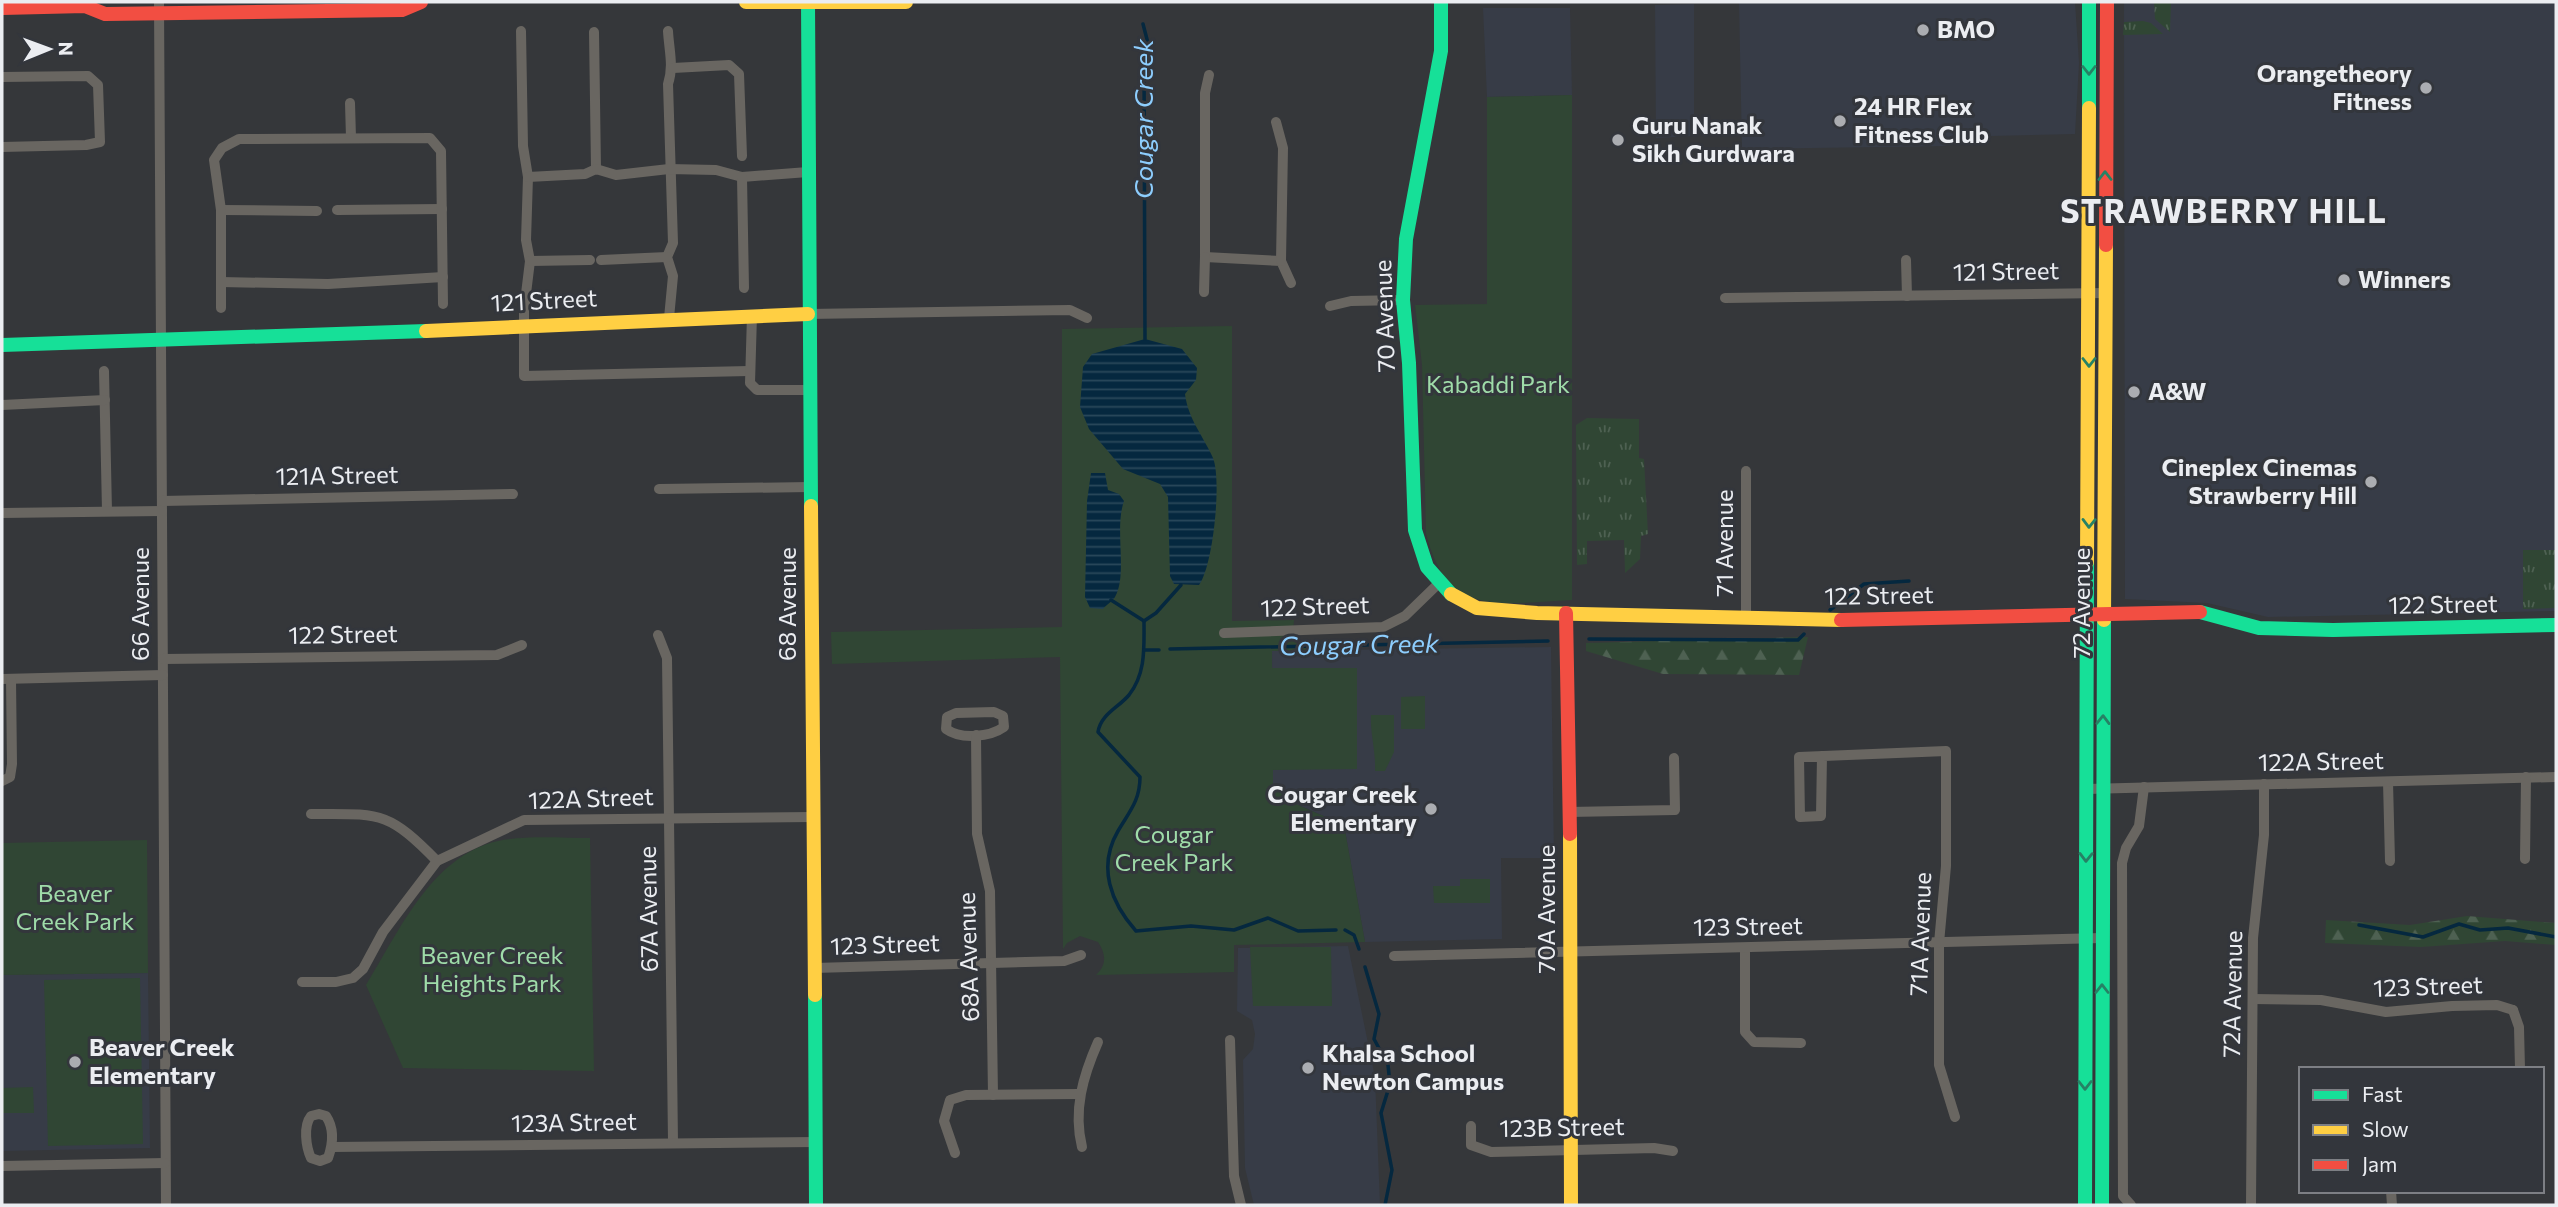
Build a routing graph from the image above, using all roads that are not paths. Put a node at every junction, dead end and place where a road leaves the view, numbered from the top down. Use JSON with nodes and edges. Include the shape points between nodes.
{"nodes":[{"id":1,"x":421,"y":2,"type":"edge"},
{"id":2,"x":746,"y":2,"type":"edge"},
{"id":3,"x":906,"y":2,"type":"edge"},
{"id":4,"x":1441,"y":2,"type":"edge"},
{"id":5,"x":2089,"y":2,"type":"edge"},
{"id":6,"x":2106,"y":2,"type":"edge"},
{"id":7,"x":808,"y":3,"type":"edge"},
{"id":8,"x":90,"y":4,"type":"edge"},
{"id":9,"x":341,"y":6,"type":"edge"},
{"id":10,"x":362,"y":6,"type":"edge"},
{"id":11,"x":2,"y":8,"type":"edge"},
{"id":12,"x":159,"y":8,"type":"edge"},
{"id":13,"x":521,"y":31,"type":"dead end"},
{"id":14,"x":668,"y":31,"type":"dead end"},
{"id":15,"x":594,"y":32,"type":"dead end"},
{"id":16,"x":673,"y":68,"type":"junction"},
{"id":17,"x":1209,"y":75,"type":"dead end"},
{"id":18,"x":2,"y":77,"type":"edge"},
{"id":19,"x":350,"y":103,"type":"dead end"},
{"id":20,"x":1276,"y":122,"type":"dead end"},
{"id":21,"x":351,"y":138,"type":"junction"},
{"id":22,"x":2,"y":147,"type":"edge"},
{"id":23,"x":742,"y":156,"type":"dead end"},
{"id":24,"x":596,"y":169,"type":"junction"},
{"id":25,"x":669,"y":169,"type":"junction"},
{"id":26,"x":808,"y":172,"type":"junction"},
{"id":27,"x":528,"y":177,"type":"junction"},
{"id":28,"x":742,"y":177,"type":"junction"},
{"id":29,"x":442,"y":209,"type":"junction"},
{"id":30,"x":221,"y":210,"type":"junction"},
{"id":31,"x":337,"y":210,"type":"dead end"},
{"id":32,"x":317,"y":211,"type":"dead end"},
{"id":33,"x":667,"y":257,"type":"junction"},
{"id":34,"x":1205,"y":257,"type":"junction"},
{"id":35,"x":1906,"y":260,"type":"dead end"},
{"id":36,"x":530,"y":261,"type":"junction"},
{"id":37,"x":1281,"y":261,"type":"junction"},
{"id":38,"x":443,"y":277,"type":"junction"},
{"id":39,"x":221,"y":282,"type":"junction"},
{"id":40,"x":1291,"y":283,"type":"dead end"},
{"id":41,"x":744,"y":288,"type":"dead end"},
{"id":42,"x":1204,"y":292,"type":"dead end"},
{"id":43,"x":2088,"y":293,"type":"junction"},
{"id":44,"x":2105,"y":293,"type":"junction"},
{"id":45,"x":1907,"y":296,"type":"junction"},
{"id":46,"x":1726,"y":298,"type":"dead end"},
{"id":47,"x":1403,"y":300,"type":"junction"},
{"id":48,"x":443,"y":304,"type":"dead end"},
{"id":49,"x":1331,"y":306,"type":"dead end"},
{"id":50,"x":221,"y":308,"type":"dead end"},
{"id":51,"x":808,"y":314,"type":"junction"},
{"id":52,"x":752,"y":315,"type":"junction"},
{"id":53,"x":669,"y":318,"type":"junction"},
{"id":54,"x":1087,"y":318,"type":"dead end"},
{"id":55,"x":523,"y":324,"type":"junction"},
{"id":56,"x":161,"y":338,"type":"junction"},
{"id":57,"x":2,"y":345,"type":"edge"},
{"id":58,"x":104,"y":371,"type":"dead end"},
{"id":59,"x":749,"y":371,"type":"junction"},
{"id":60,"x":809,"y":390,"type":"junction"},
{"id":61,"x":105,"y":400,"type":"junction"},
{"id":62,"x":2,"y":405,"type":"edge"},
{"id":63,"x":1746,"y":471,"type":"dead end"},
{"id":64,"x":810,"y":487,"type":"junction"},
{"id":65,"x":659,"y":489,"type":"dead end"},
{"id":66,"x":513,"y":494,"type":"dead end"},
{"id":67,"x":162,"y":506,"type":"junction"},
{"id":68,"x":107,"y":511,"type":"junction"},
{"id":69,"x":2,"y":513,"type":"edge"},
{"id":70,"x":1439,"y":583,"type":"junction"},
{"id":71,"x":2088,"y":611,"type":"junction"},
{"id":72,"x":2105,"y":611,"type":"junction"},
{"id":73,"x":1566,"y":613,"type":"junction"},
{"id":74,"x":1746,"y":616,"type":"junction"},
{"id":75,"x":2556,"y":625,"type":"edge"},
{"id":76,"x":1224,"y":633,"type":"dead end"},
{"id":77,"x":658,"y":635,"type":"dead end"},
{"id":78,"x":522,"y":645,"type":"dead end"},
{"id":79,"x":163,"y":659,"type":"junction"},
{"id":80,"x":163,"y":675,"type":"junction"},
{"id":81,"x":6,"y":679,"type":"edge"},
{"id":82,"x":976,"y":735,"type":"junction"},
{"id":83,"x":1822,"y":756,"type":"junction"},
{"id":84,"x":1675,"y":758,"type":"dead end"},
{"id":85,"x":2556,"y":776,"type":"edge"},
{"id":86,"x":2526,"y":777,"type":"junction"},
{"id":87,"x":6,"y":779,"type":"edge"},
{"id":88,"x":2388,"y":782,"type":"junction"},
{"id":89,"x":2264,"y":785,"type":"junction"},
{"id":90,"x":2144,"y":787,"type":"junction"},
{"id":91,"x":2087,"y":789,"type":"junction"},
{"id":92,"x":2103,"y":789,"type":"junction"},
{"id":93,"x":1569,"y":812,"type":"junction"},
{"id":94,"x":311,"y":814,"type":"dead end"},
{"id":95,"x":813,"y":817,"type":"junction"},
{"id":96,"x":669,"y":818,"type":"junction"},
{"id":97,"x":2525,"y":859,"type":"dead end"},
{"id":98,"x":437,"y":861,"type":"junction"},
{"id":99,"x":2389,"y":861,"type":"dead end"},
{"id":100,"x":2085,"y":938,"type":"junction"},
{"id":101,"x":2102,"y":938,"type":"junction"},
{"id":102,"x":1939,"y":943,"type":"junction"},
{"id":103,"x":1745,"y":948,"type":"junction"},
{"id":104,"x":1570,"y":953,"type":"junction"},
{"id":105,"x":1081,"y":955,"type":"dead end"},
{"id":106,"x":1394,"y":956,"type":"dead end"},
{"id":107,"x":992,"y":963,"type":"junction"},
{"id":108,"x":814,"y":968,"type":"junction"},
{"id":109,"x":302,"y":982,"type":"dead end"},
{"id":110,"x":2253,"y":999,"type":"junction"},
{"id":111,"x":1230,"y":1040,"type":"dead end"},
{"id":112,"x":1098,"y":1042,"type":"dead end"},
{"id":113,"x":1801,"y":1043,"type":"dead end"},
{"id":114,"x":2519,"y":1067,"type":"edge"},
{"id":115,"x":1080,"y":1094,"type":"junction"},
{"id":116,"x":993,"y":1095,"type":"junction"},
{"id":117,"x":1955,"y":1117,"type":"dead end"},
{"id":118,"x":1471,"y":1126,"type":"dead end"},
{"id":119,"x":673,"y":1142,"type":"junction"},
{"id":120,"x":816,"y":1142,"type":"junction"},
{"id":121,"x":332,"y":1147,"type":"junction"},
{"id":122,"x":1082,"y":1147,"type":"dead end"},
{"id":123,"x":1571,"y":1149,"type":"junction"},
{"id":124,"x":1673,"y":1151,"type":"dead end"},
{"id":125,"x":955,"y":1153,"type":"dead end"},
{"id":126,"x":165,"y":1163,"type":"junction"},
{"id":127,"x":2,"y":1166,"type":"edge"},
{"id":128,"x":166,"y":1205,"type":"edge"},
{"id":129,"x":816,"y":1205,"type":"edge"},
{"id":130,"x":1241,"y":1205,"type":"edge"},
{"id":131,"x":1571,"y":1205,"type":"edge"},
{"id":132,"x":2085,"y":1205,"type":"edge"},
{"id":133,"x":2102,"y":1205,"type":"edge"},
{"id":134,"x":2131,"y":1205,"type":"edge"},
{"id":135,"x":2251,"y":1205,"type":"edge"}],
"edges":[{"from":1,"to":10,"type":"street","via":[[402,10]]},
{"from":2,"to":7,"type":"street"},
{"from":3,"to":7,"type":"street"},
{"from":4,"to":47,"type":"street","name":"70 Avenue","via":[[1441,51],[1406,239]]},
{"from":5,"to":43,"type":"street","name":"72 Avenue","one_way":true},
{"from":44,"to":6,"type":"street","name":"72 Avenue","one_way":true},
{"from":7,"to":26,"type":"street","name":"68 Avenue"},
{"from":8,"to":11,"type":"street"},
{"from":8,"to":12,"type":"street","via":[[106,14]]},
{"from":9,"to":10,"type":"street"},
{"from":9,"to":12,"type":"street"},
{"from":12,"to":56,"type":"street","name":"66 Avenue"},
{"from":13,"to":27,"type":"street","via":[[523,146]]},
{"from":14,"to":16,"type":"street"},
{"from":15,"to":24,"type":"street"},
{"from":16,"to":23,"type":"street","via":[[729,65],[739,74]]},
{"from":16,"to":25,"type":"street","via":[[668,84]]},
{"from":17,"to":34,"type":"street","via":[[1205,93]]},
{"from":18,"to":22,"type":"street","via":[[88,76],[98,85],[100,142]]},
{"from":19,"to":21,"type":"street"},
{"from":20,"to":37,"type":"street","via":[[1283,148]]},
{"from":21,"to":29,"type":"street","via":[[430,138],[441,151]]},
{"from":21,"to":30,"type":"street","via":[[239,139],[214,160]]},
{"from":24,"to":25,"type":"street","via":[[616,175]]},
{"from":24,"to":27,"type":"street","via":[[585,174]]},
{"from":25,"to":28,"type":"street","via":[[716,170]]},
{"from":25,"to":33,"type":"street","via":[[673,243]]},
{"from":26,"to":28,"type":"street"},
{"from":26,"to":51,"type":"street","name":"68 Avenue"},
{"from":27,"to":36,"type":"street"},
{"from":28,"to":41,"type":"street"},
{"from":29,"to":31,"type":"street"},
{"from":29,"to":38,"type":"street"},
{"from":30,"to":32,"type":"street"},
{"from":30,"to":39,"type":"street"},
{"from":33,"to":36,"type":"street"},
{"from":33,"to":53,"type":"street","via":[[673,276]]},
{"from":34,"to":37,"type":"street"},
{"from":34,"to":42,"type":"street"},
{"from":35,"to":45,"type":"street"},
{"from":36,"to":55,"type":"street"},
{"from":37,"to":40,"type":"street"},
{"from":38,"to":39,"type":"street","via":[[328,284]]},
{"from":38,"to":48,"type":"street"},
{"from":39,"to":50,"type":"street"},
{"from":43,"to":44,"type":"street","name":"121 Street"},
{"from":43,"to":45,"type":"street","name":"121 Street"},
{"from":43,"to":71,"type":"street","name":"72 Avenue","one_way":true},
{"from":44,"to":72,"type":"street","name":"72 Avenue"},
{"from":45,"to":46,"type":"street","name":"121 Street"},
{"from":47,"to":49,"type":"street"},
{"from":47,"to":70,"type":"street","name":"70 Avenue","via":[[1415,530],[1420,552]]},
{"from":51,"to":52,"type":"street","name":"121 Street"},
{"from":51,"to":54,"type":"street","name":"121 Street","via":[[1070,310]]},
{"from":51,"to":60,"type":"street","name":"68 Avenue"},
{"from":52,"to":53,"type":"street","name":"121 Street"},
{"from":52,"to":59,"type":"street"},
{"from":53,"to":55,"type":"street","name":"121 Street"},
{"from":55,"to":56,"type":"street","name":"121 Street"},
{"from":55,"to":59,"type":"street","via":[[524,376]]},
{"from":56,"to":57,"type":"street","name":"121 Street"},
{"from":56,"to":67,"type":"street","name":"66 Avenue"},
{"from":58,"to":61,"type":"street"},
{"from":59,"to":60,"type":"street","via":[[750,383],[757,390]]},
{"from":60,"to":64,"type":"street","name":"68 Avenue"},
{"from":61,"to":62,"type":"street"},
{"from":61,"to":68,"type":"street"},
{"from":63,"to":74,"type":"street","name":"71 Avenue"},
{"from":64,"to":65,"type":"street"},
{"from":64,"to":95,"type":"street","name":"68 Avenue"},
{"from":66,"to":67,"type":"street","name":"121A Street"},
{"from":67,"to":68,"type":"street","name":"121A Street"},
{"from":67,"to":79,"type":"street","name":"66 Avenue"},
{"from":68,"to":69,"type":"street","name":"121A Street"},
{"from":70,"to":73,"type":"street","name":"122 Street","via":[[1477,608]]},
{"from":70,"to":76,"type":"street","name":"122 Street","via":[[1405,616],[1382,627]]},
{"from":71,"to":72,"type":"street","name":"122 Street"},
{"from":71,"to":74,"type":"street","name":"122 Street","via":[[1828,620]]},
{"from":71,"to":91,"type":"street","name":"72 Avenue"},
{"from":72,"to":75,"type":"street","name":"122 Street","via":[[2193,610],[2259,628]]},
{"from":92,"to":72,"type":"street","name":"72 Avenue","one_way":true},
{"from":73,"to":74,"type":"street","name":"122 Street"},
{"from":73,"to":93,"type":"street","name":"70A Avenue"},
{"from":77,"to":96,"type":"street","name":"67A Avenue","via":[[667,658]]},
{"from":78,"to":79,"type":"street","name":"122 Street","via":[[497,655]]},
{"from":79,"to":80,"type":"street","name":"66 Avenue"},
{"from":80,"to":81,"type":"street"},
{"from":80,"to":126,"type":"street","name":"66 Avenue"},
{"from":81,"to":87,"type":"street"},
{"from":82,"to":82,"type":"street","via":[[994,735],[1004,727],[1003,716],[994,712],[947,717],[946,729],[954,735]]},
{"from":82,"to":107,"type":"street","name":"68A Avenue","via":[[977,834],[990,891]]},
{"from":83,"to":83,"type":"street","via":[[1799,757],[1800,817],[1821,816]]},
{"from":83,"to":102,"type":"street","name":"71A Avenue","via":[[1946,751],[1946,866]]},
{"from":84,"to":93,"type":"street","via":[[1675,810]]},
{"from":85,"to":86,"type":"street","name":"122A Street"},
{"from":86,"to":88,"type":"street","name":"122A Street"},
{"from":86,"to":97,"type":"street"},
{"from":88,"to":89,"type":"street","name":"122A Street"},
{"from":88,"to":99,"type":"street"},
{"from":89,"to":90,"type":"street","name":"122A Street"},
{"from":89,"to":110,"type":"street","name":"72A Avenue"},
{"from":90,"to":92,"type":"street","name":"122A Street"},
{"from":90,"to":134,"type":"street","via":[[2139,826],[2122,863],[2123,1196]]},
{"from":91,"to":92,"type":"street","name":"122A Street"},
{"from":91,"to":100,"type":"street","name":"72 Avenue","one_way":true},
{"from":92,"to":101,"type":"street","name":"72 Avenue"},
{"from":93,"to":104,"type":"street","name":"70A Avenue"},
{"from":94,"to":98,"type":"street","via":[[390,819]]},
{"from":95,"to":96,"type":"street","name":"122A Street"},
{"from":95,"to":108,"type":"street","name":"68 Avenue"},
{"from":96,"to":98,"type":"street","name":"122A Street","via":[[524,820]]},
{"from":96,"to":119,"type":"street","name":"67A Avenue"},
{"from":98,"to":109,"type":"street","via":[[353,978]]},
{"from":100,"to":101,"type":"street","name":"123 Street"},
{"from":100,"to":102,"type":"street","name":"123 Street"},
{"from":100,"to":132,"type":"street","name":"72 Avenue","one_way":true},
{"from":133,"to":101,"type":"street","name":"72 Avenue","one_way":true},
{"from":102,"to":103,"type":"street","name":"123 Street"},
{"from":102,"to":117,"type":"street","name":"71A Avenue","via":[[1939,1065]]},
{"from":103,"to":104,"type":"street","name":"123 Street"},
{"from":103,"to":113,"type":"street","via":[[1745,1032],[1754,1042]]},
{"from":104,"to":106,"type":"street","name":"123 Street"},
{"from":104,"to":123,"type":"street","name":"70A Avenue"},
{"from":105,"to":107,"type":"street","name":"123 Street","via":[[1064,961]]},
{"from":107,"to":108,"type":"street","name":"123 Street"},
{"from":107,"to":116,"type":"street","name":"68A Avenue"},
{"from":108,"to":120,"type":"street","name":"68 Avenue"},
{"from":110,"to":114,"type":"street","name":"123 Street","via":[[2321,1000],[2385,1012],[2452,1006],[2516,1008]]},
{"from":110,"to":135,"type":"street","name":"72A Avenue"},
{"from":111,"to":130,"type":"street","via":[[1234,1175]]},
{"from":112,"to":115,"type":"street"},
{"from":115,"to":116,"type":"street"},
{"from":115,"to":122,"type":"street","via":[[1077,1128]]},
{"from":116,"to":125,"type":"street","via":[[950,1100],[944,1121]]},
{"from":118,"to":123,"type":"street","name":"123B Street","via":[[1471,1145],[1491,1152]]},
{"from":119,"to":120,"type":"street","name":"123A Street"},
{"from":119,"to":121,"type":"street","name":"123A Street"},
{"from":120,"to":129,"type":"street","name":"68 Avenue"},
{"from":121,"to":121,"type":"street","name":"123A Street","via":[[326,1116],[311,1116],[307,1121],[311,1158],[328,1158]]},
{"from":123,"to":124,"type":"street","name":"123B Street"},
{"from":123,"to":131,"type":"street","name":"70A Avenue"},
{"from":126,"to":127,"type":"street"},
{"from":126,"to":128,"type":"street","name":"66 Avenue"}]}
